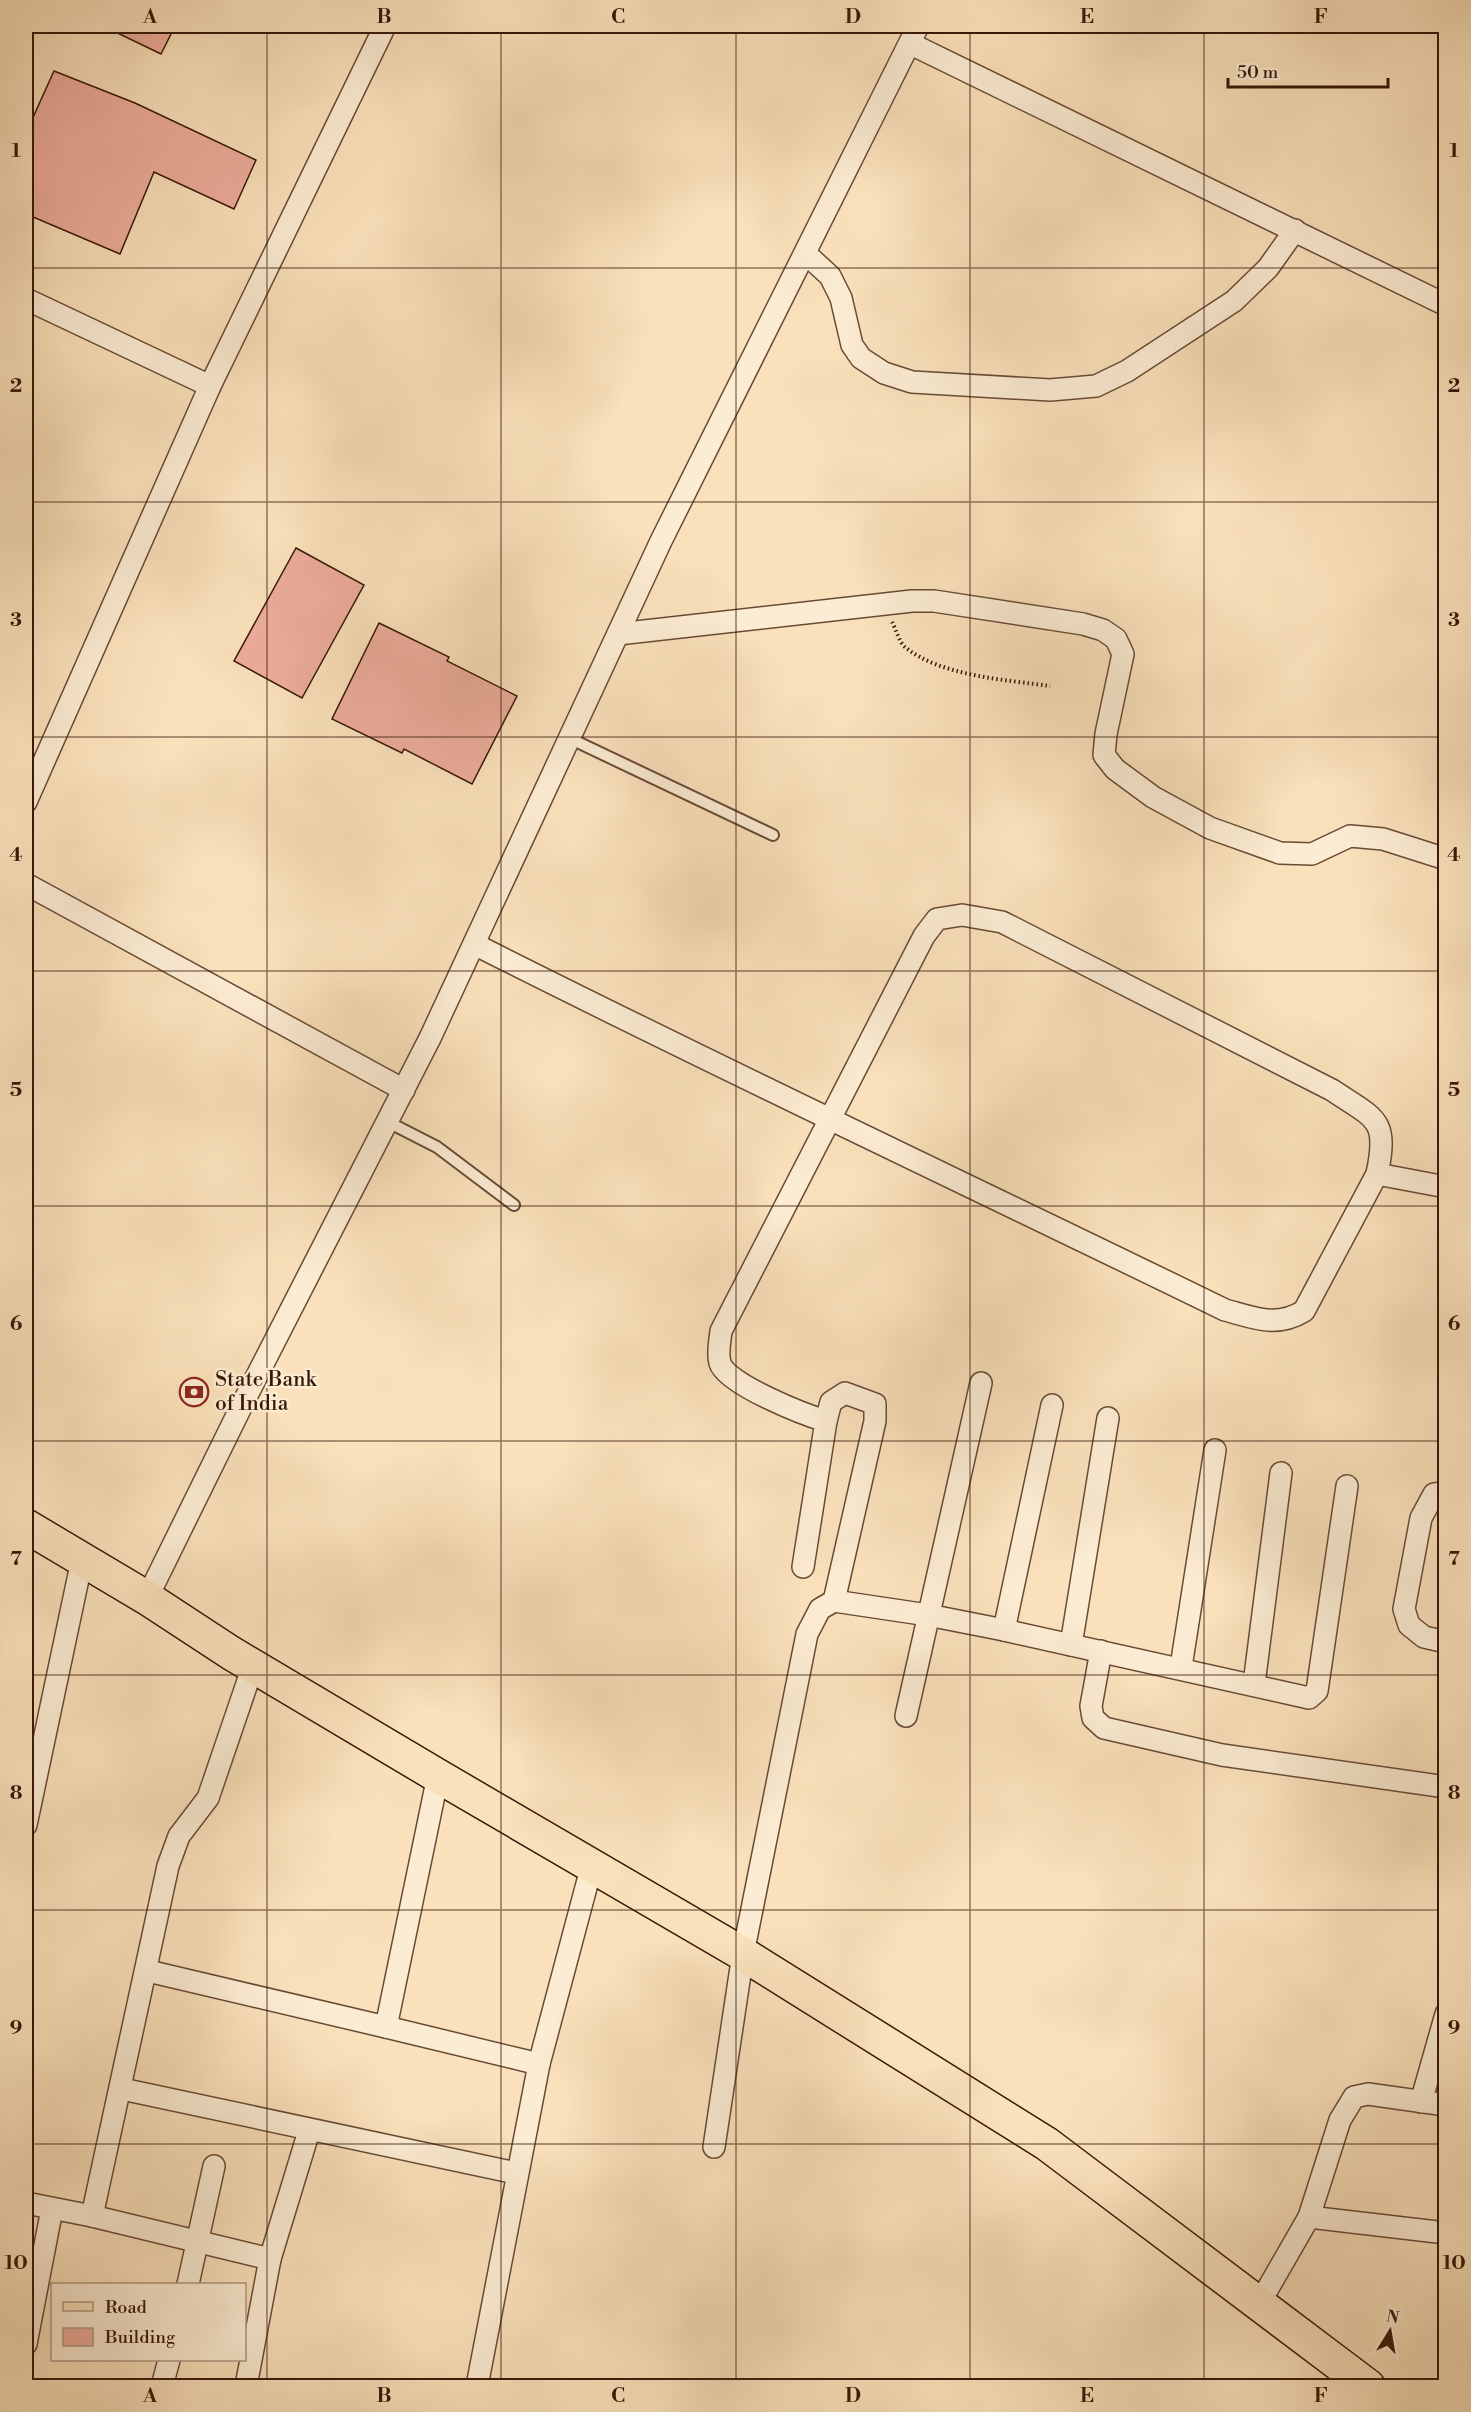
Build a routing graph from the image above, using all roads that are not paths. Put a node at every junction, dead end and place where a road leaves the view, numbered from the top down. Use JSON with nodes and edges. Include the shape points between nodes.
{"nodes":[{"id":1,"x":385,"y":26,"type":"edge"},
{"id":2,"x":915,"y":35,"type":"edge"},
{"id":3,"x":1295,"y":230,"type":"junction"},
{"id":4,"x":806,"y":254,"type":"junction"},
{"id":5,"x":26,"y":299,"type":"edge"},
{"id":6,"x":1446,"y":305,"type":"edge"},
{"id":7,"x":210,"y":386,"type":"junction"},
{"id":8,"x":618,"y":634,"type":"junction"},
{"id":9,"x":571,"y":739,"type":"junction"},
{"id":10,"x":26,"y":802,"type":"edge"},
{"id":11,"x":773,"y":835,"type":"dead end"},
{"id":12,"x":1446,"y":859,"type":"edge"},
{"id":13,"x":26,"y":884,"type":"edge"},
{"id":14,"x":474,"y":944,"type":"junction"},
{"id":15,"x":404,"y":1090,"type":"junction"},
{"id":16,"x":831,"y":1118,"type":"junction"},
{"id":17,"x":388,"y":1122,"type":"junction"},
{"id":18,"x":1377,"y":1174,"type":"junction"},
{"id":19,"x":1446,"y":1188,"type":"edge"},
{"id":20,"x":514,"y":1205,"type":"dead end"},
{"id":21,"x":981,"y":1383,"type":"dead end"},
{"id":22,"x":1052,"y":1405,"type":"dead end"},
{"id":23,"x":1108,"y":1418,"type":"dead end"},
{"id":24,"x":826,"y":1421,"type":"junction"},
{"id":25,"x":1215,"y":1450,"type":"dead end"},
{"id":26,"x":1281,"y":1473,"type":"dead end"},
{"id":27,"x":1347,"y":1486,"type":"dead end"},
{"id":28,"x":1446,"y":1492,"type":"edge"},
{"id":29,"x":26,"y":1526,"type":"edge"},
{"id":30,"x":82,"y":1560,"type":"junction"},
{"id":31,"x":803,"y":1567,"type":"dead end"},
{"id":32,"x":147,"y":1598,"type":"junction"},
{"id":33,"x":834,"y":1601,"type":"junction"},
{"id":34,"x":928,"y":1615,"type":"junction"},
{"id":35,"x":1004,"y":1630,"type":"junction"},
{"id":36,"x":1446,"y":1642,"type":"edge"},
{"id":37,"x":1071,"y":1645,"type":"junction"},
{"id":38,"x":1101,"y":1651,"type":"junction"},
{"id":39,"x":253,"y":1666,"type":"junction"},
{"id":40,"x":1181,"y":1667,"type":"junction"},
{"id":41,"x":1254,"y":1684,"type":"junction"},
{"id":42,"x":906,"y":1716,"type":"dead end"},
{"id":43,"x":438,"y":1776,"type":"junction"},
{"id":44,"x":1446,"y":1787,"type":"edge"},
{"id":45,"x":26,"y":1825,"type":"edge"},
{"id":46,"x":592,"y":1865,"type":"junction"},
{"id":47,"x":742,"y":1954,"type":"junction"},
{"id":48,"x":148,"y":1971,"type":"junction"},
{"id":49,"x":1446,"y":2014,"type":"edge"},
{"id":50,"x":386,"y":2027,"type":"junction"},
{"id":51,"x":539,"y":2064,"type":"junction"},
{"id":52,"x":122,"y":2089,"type":"junction"},
{"id":53,"x":1421,"y":2102,"type":"junction"},
{"id":54,"x":1446,"y":2105,"type":"edge"},
{"id":55,"x":309,"y":2131,"type":"junction"},
{"id":56,"x":714,"y":2147,"type":"dead end"},
{"id":57,"x":214,"y":2166,"type":"dead end"},
{"id":58,"x":516,"y":2174,"type":"junction"},
{"id":59,"x":26,"y":2203,"type":"edge"},
{"id":60,"x":52,"y":2209,"type":"junction"},
{"id":61,"x":92,"y":2216,"type":"junction"},
{"id":62,"x":1309,"y":2217,"type":"junction"},
{"id":63,"x":1446,"y":2233,"type":"edge"},
{"id":64,"x":198,"y":2241,"type":"junction"},
{"id":65,"x":270,"y":2259,"type":"junction"},
{"id":66,"x":188,"y":2283,"type":"edge"},
{"id":67,"x":1259,"y":2304,"type":"junction"},
{"id":68,"x":26,"y":2344,"type":"edge"},
{"id":69,"x":169,"y":2361,"type":"edge"},
{"id":70,"x":162,"y":2386,"type":"edge"},
{"id":71,"x":246,"y":2386,"type":"edge"},
{"id":72,"x":477,"y":2386,"type":"edge"},
{"id":73,"x":1368,"y":2386,"type":"edge"}],
"edges":[{"from":1,"to":7,"type":"street"},
{"from":2,"to":3,"type":"street"},
{"from":2,"to":4,"type":"street"},
{"from":3,"to":4,"type":"street","via":[[1268,268],[1234,301],[1096,386],[1050,390],[912,382],[884,373],[861,358],[852,345],[841,298],[830,276]]},
{"from":3,"to":6,"type":"street"},
{"from":4,"to":8,"type":"street"},
{"from":5,"to":7,"type":"street"},
{"from":7,"to":10,"type":"street"},
{"from":8,"to":9,"type":"street"},
{"from":8,"to":12,"type":"street","via":[[912,601],[1083,624],[1116,639],[1123,654],[1104,755],[1153,797],[1210,828],[1280,853],[1312,854],[1350,836],[1383,839]]},
{"from":9,"to":11,"type":"lane"},
{"from":9,"to":14,"type":"street"},
{"from":13,"to":15,"type":"street"},
{"from":14,"to":15,"type":"street"},
{"from":14,"to":16,"type":"street"},
{"from":15,"to":17,"type":"street"},
{"from":16,"to":18,"type":"street","via":[[1225,1310],[1264,1321],[1288,1321],[1304,1311]]},
{"from":16,"to":18,"type":"street","via":[[924,936],[937,919],[962,915],[1002,922],[1332,1090],[1373,1118],[1383,1144]]},
{"from":16,"to":24,"type":"street","via":[[721,1330],[718,1348],[720,1366],[734,1380],[806,1416]]},
{"from":17,"to":20,"type":"lane","via":[[437,1146]]},
{"from":17,"to":32,"type":"street","via":[[244,1399]]},
{"from":18,"to":19,"type":"street"},
{"from":21,"to":34,"type":"street"},
{"from":22,"to":35,"type":"street"},
{"from":23,"to":37,"type":"street"},
{"from":24,"to":31,"type":"street"},
{"from":24,"to":33,"type":"street","via":[[831,1402],[845,1394],[875,1404],[875,1421]]},
{"from":25,"to":40,"type":"street"},
{"from":26,"to":41,"type":"street"},
{"from":27,"to":41,"type":"street","via":[[1317,1691],[1309,1698]]},
{"from":28,"to":36,"type":"street","via":[[1434,1494],[1421,1518],[1404,1609],[1408,1624],[1424,1637]]},
{"from":29,"to":30,"type":"main road"},
{"from":30,"to":32,"type":"main road"},
{"from":30,"to":45,"type":"street"},
{"from":32,"to":39,"type":"main road"},
{"from":33,"to":34,"type":"street"},
{"from":33,"to":47,"type":"street","via":[[820,1609],[807,1634]]},
{"from":34,"to":35,"type":"street"},
{"from":34,"to":42,"type":"street"},
{"from":35,"to":37,"type":"street"},
{"from":37,"to":38,"type":"street"},
{"from":38,"to":40,"type":"street"},
{"from":38,"to":44,"type":"street","via":[[1091,1706],[1093,1718],[1104,1728],[1222,1755]]},
{"from":39,"to":43,"type":"main road"},
{"from":39,"to":48,"type":"street","via":[[208,1798],[179,1836],[168,1866]]},
{"from":40,"to":41,"type":"street"},
{"from":43,"to":46,"type":"main road"},
{"from":43,"to":50,"type":"street"},
{"from":46,"to":47,"type":"main road"},
{"from":46,"to":51,"type":"street"},
{"from":47,"to":56,"type":"street"},
{"from":47,"to":67,"type":"main road","via":[[1047,2144]]},
{"from":48,"to":50,"type":"street"},
{"from":48,"to":52,"type":"street"},
{"from":49,"to":53,"type":"street"},
{"from":50,"to":51,"type":"street"},
{"from":51,"to":58,"type":"street"},
{"from":52,"to":55,"type":"street"},
{"from":52,"to":61,"type":"street"},
{"from":53,"to":54,"type":"street"},
{"from":53,"to":62,"type":"street","via":[[1368,2094],[1354,2097],[1340,2120]]},
{"from":55,"to":58,"type":"street"},
{"from":55,"to":65,"type":"street"},
{"from":57,"to":64,"type":"street"},
{"from":58,"to":72,"type":"street"},
{"from":59,"to":60,"type":"street"},
{"from":60,"to":61,"type":"street"},
{"from":60,"to":68,"type":"street"},
{"from":61,"to":64,"type":"street"},
{"from":62,"to":63,"type":"street"},
{"from":62,"to":67,"type":"street"},
{"from":64,"to":65,"type":"street"},
{"from":64,"to":66,"type":"street"},
{"from":65,"to":71,"type":"street"},
{"from":67,"to":73,"type":"main road"},
{"from":69,"to":70,"type":"street"}]}
